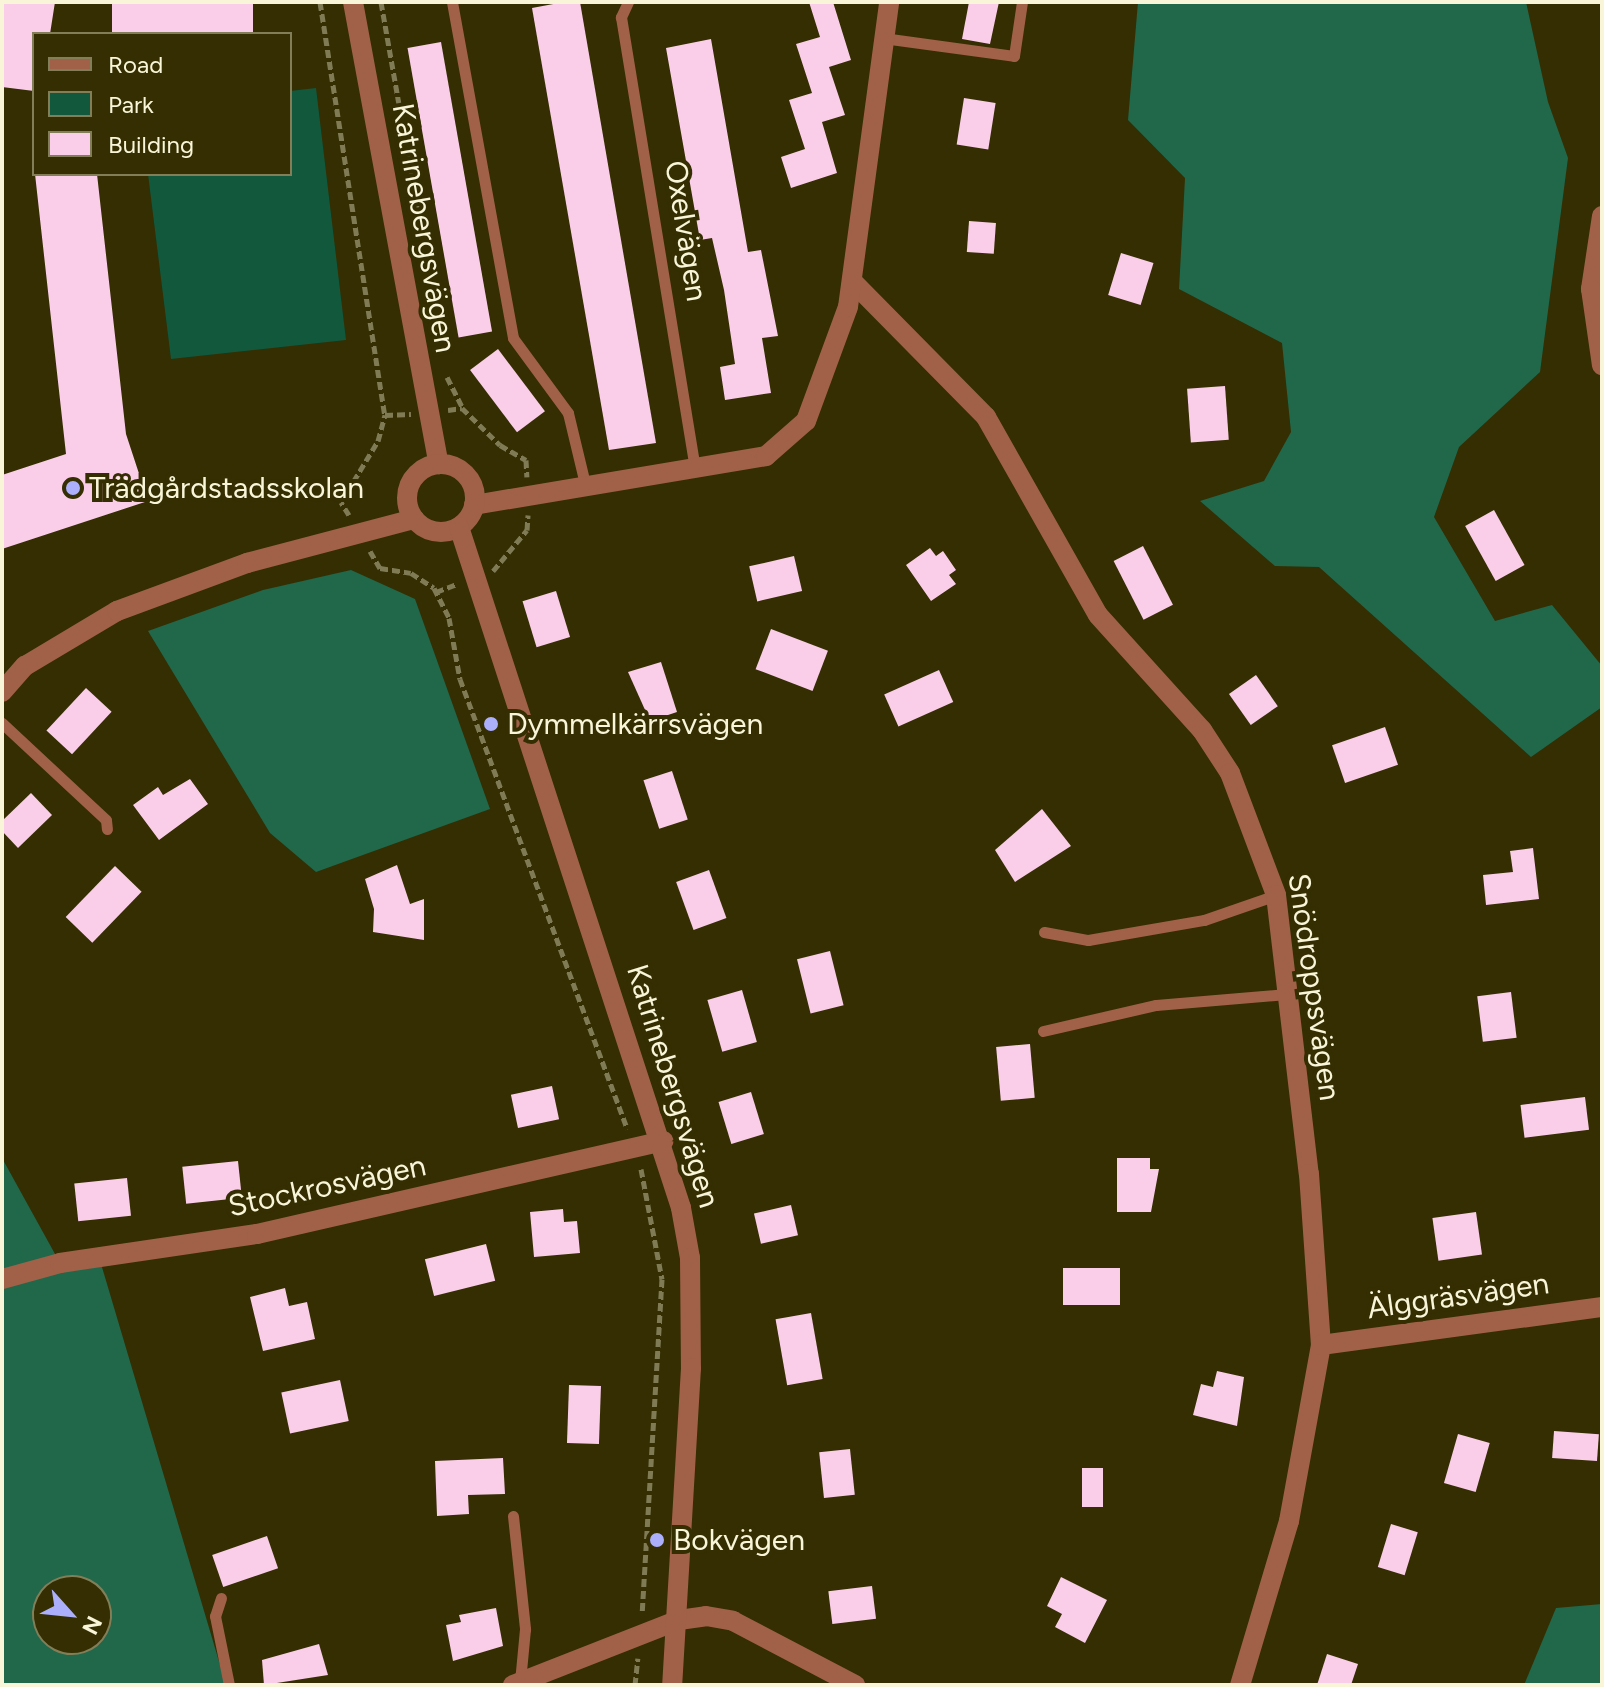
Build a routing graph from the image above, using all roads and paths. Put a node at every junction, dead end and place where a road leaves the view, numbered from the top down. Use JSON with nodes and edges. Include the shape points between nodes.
{"nodes":[{"id":1,"x":320,"y":2,"type":"edge"},
{"id":2,"x":353,"y":2,"type":"edge"},
{"id":3,"x":381,"y":2,"type":"edge"},
{"id":4,"x":452,"y":2,"type":"edge"},
{"id":5,"x":628,"y":2,"type":"edge"},
{"id":6,"x":889,"y":2,"type":"edge"},
{"id":7,"x":1022,"y":2,"type":"edge"},
{"id":8,"x":883,"y":38,"type":"junction"},
{"id":9,"x":1602,"y":216,"type":"edge"},
{"id":10,"x":852,"y":281,"type":"junction"},
{"id":11,"x":433,"y":304,"type":"dead end"},
{"id":12,"x":1602,"y":365,"type":"edge"},
{"id":13,"x":445,"y":367,"type":"dead end"},
{"id":14,"x":462,"y":408,"type":"junction"},
{"id":15,"x":426,"y":413,"type":"junction"},
{"id":16,"x":385,"y":415,"type":"junction"},
{"id":17,"x":439,"y":464,"type":"junction"},
{"id":18,"x":695,"y":470,"type":"junction"},
{"id":19,"x":586,"y":488,"type":"junction"},
{"id":20,"x":528,"y":500,"type":"junction"},
{"id":21,"x":474,"y":505,"type":"junction"},
{"id":22,"x":414,"y":519,"type":"junction"},
{"id":23,"x":459,"y":527,"type":"junction"},
{"id":24,"x":358,"y":530,"type":"junction"},
{"id":25,"x":2,"y":692,"type":"edge"},
{"id":26,"x":2,"y":723,"type":"edge"},
{"id":27,"x":107,"y":829,"type":"dead end"},
{"id":28,"x":1276,"y":895,"type":"junction"},
{"id":29,"x":1044,"y":932,"type":"dead end"},
{"id":30,"x":1287,"y":994,"type":"junction"},
{"id":31,"x":1043,"y":1031,"type":"dead end"},
{"id":32,"x":663,"y":1141,"type":"junction"},
{"id":33,"x":635,"y":1148,"type":"junction"},
{"id":34,"x":2,"y":1279,"type":"edge"},
{"id":35,"x":1602,"y":1307,"type":"edge"},
{"id":36,"x":1321,"y":1345,"type":"junction"},
{"id":37,"x":513,"y":1516,"type":"dead end"},
{"id":38,"x":221,"y":1598,"type":"dead end"},
{"id":39,"x":679,"y":1620,"type":"junction"},
{"id":40,"x":640,"y":1635,"type":"junction"},
{"id":41,"x":517,"y":1684,"type":"edge"},
{"id":42,"x":229,"y":1685,"type":"edge"},
{"id":43,"x":635,"y":1685,"type":"edge"},
{"id":44,"x":672,"y":1685,"type":"edge"},
{"id":45,"x":855,"y":1685,"type":"edge"},
{"id":46,"x":1240,"y":1685,"type":"edge"}],
"edges":[{"from":1,"to":16,"type":"path"},
{"from":2,"to":15,"type":"street","name":"Katrinebergsvägen"},
{"from":3,"to":11,"type":"path"},
{"from":4,"to":19,"type":"lane","via":[[513,338],[568,413]]},
{"from":5,"to":18,"type":"lane","name":"Oxelvägen","via":[[621,17]]},
{"from":6,"to":8,"type":"street"},
{"from":7,"to":8,"type":"lane","via":[[1014,56]]},
{"from":8,"to":10,"type":"street"},
{"from":9,"to":12,"type":"street","via":[[1591,289]]},
{"from":10,"to":18,"type":"street","via":[[848,307],[806,421],[766,456]]},
{"from":10,"to":28,"type":"street","name":"Snödroppsvägen","via":[[986,417],[1098,615],[1202,730],[1230,773]]},
{"from":13,"to":14,"type":"path"},
{"from":14,"to":15,"type":"path"},
{"from":14,"to":20,"type":"path","via":[[500,445],[526,460]]},
{"from":15,"to":16,"type":"path"},
{"from":15,"to":17,"type":"street","name":"Katrinebergsvägen"},
{"from":16,"to":24,"type":"path","via":[[378,441],[341,502]]},
{"from":17,"to":21,"type":"street","via":[[464,473]]},
{"from":17,"to":22,"type":"street","via":[[420,471],[410,485]]},
{"from":18,"to":19,"type":"street"},
{"from":19,"to":20,"type":"street"},
{"from":20,"to":21,"type":"street"},
{"from":21,"to":23,"type":"street"},
{"from":22,"to":23,"type":"street","via":[[435,531]]},
{"from":22,"to":24,"type":"street"},
{"from":23,"to":32,"type":"street","name":"Katrinebergsvägen"},
{"from":24,"to":25,"type":"street","via":[[117,611],[25,666]]},
{"from":24,"to":33,"type":"path","via":[[380,568],[411,573],[434,588],[449,618],[460,679]]},
{"from":26,"to":27,"type":"lane","via":[[106,820]]},
{"from":28,"to":29,"type":"lane","via":[[1204,920],[1088,940]]},
{"from":28,"to":30,"type":"street","name":"Snödroppsvägen"},
{"from":30,"to":31,"type":"lane","via":[[1156,1005]]},
{"from":30,"to":36,"type":"street","name":"Snödroppsvägen","via":[[1320,1283]]},
{"from":32,"to":33,"type":"street","name":"Stockrosvägen"},
{"from":32,"to":39,"type":"street","name":"Katrinebergsvägen","via":[[690,1258]]},
{"from":33,"to":34,"type":"street","name":"Stockrosvägen","via":[[257,1234],[60,1263]]},
{"from":33,"to":40,"type":"path","via":[[654,1217],[662,1279]]},
{"from":35,"to":36,"type":"street","name":"Älggräsvägen"},
{"from":36,"to":46,"type":"street","name":"Snödroppsvägen","via":[[1289,1521]]},
{"from":37,"to":41,"type":"lane","via":[[525,1629]]},
{"from":38,"to":42,"type":"lane","via":[[215,1616]]},
{"from":39,"to":40,"type":"street"},
{"from":39,"to":44,"type":"street","name":"Katrinebergsvägen"},
{"from":39,"to":45,"type":"street","via":[[733,1621]]},
{"from":40,"to":41,"type":"street"},
{"from":40,"to":43,"type":"path"}]}
